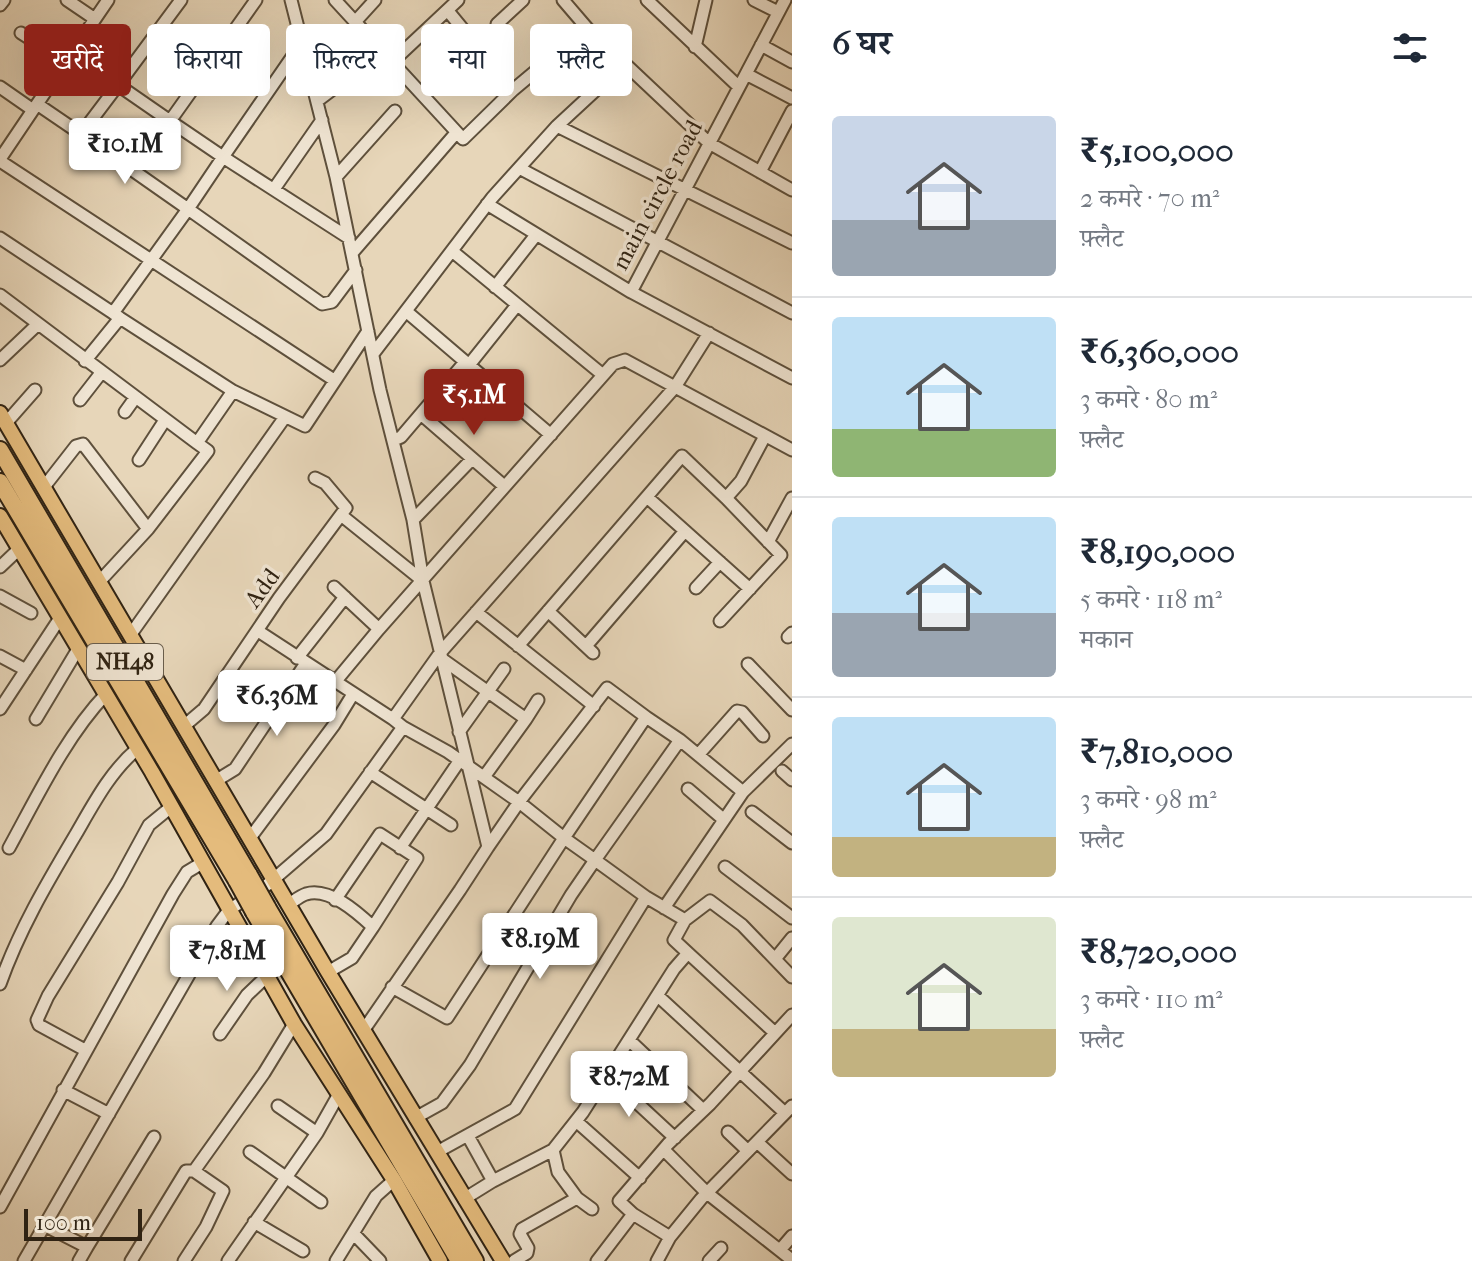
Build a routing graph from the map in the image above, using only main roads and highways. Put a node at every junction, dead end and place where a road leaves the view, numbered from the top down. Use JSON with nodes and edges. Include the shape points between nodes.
{"nodes":[{"id":1,"x":3,"y":418,"type":"edge"},
{"id":2,"x":0,"y":450,"type":"edge"},
{"id":3,"x":0,"y":482,"type":"edge"},
{"id":4,"x":0,"y":516,"type":"edge"},
{"id":5,"x":243,"y":878,"type":"junction"},
{"id":6,"x":260,"y":910,"type":"junction"},
{"id":7,"x":440,"y":1261,"type":"edge"},
{"id":8,"x":459,"y":1261,"type":"edge"},
{"id":9,"x":475,"y":1261,"type":"edge"},
{"id":10,"x":503,"y":1261,"type":"edge"}],
"edges":[{"from":1,"to":10,"type":"main road"},
{"from":2,"to":5,"type":"highway","number":"NH48"},
{"from":3,"to":5,"type":"highway","number":"NH48"},
{"from":4,"to":7,"type":"main road","via":[[294,1024]]},
{"from":5,"to":6,"type":"highway","number":"NH48","bridge":true},
{"from":6,"to":8,"type":"highway","number":"NH48"},
{"from":6,"to":9,"type":"highway","number":"NH48"}]}
